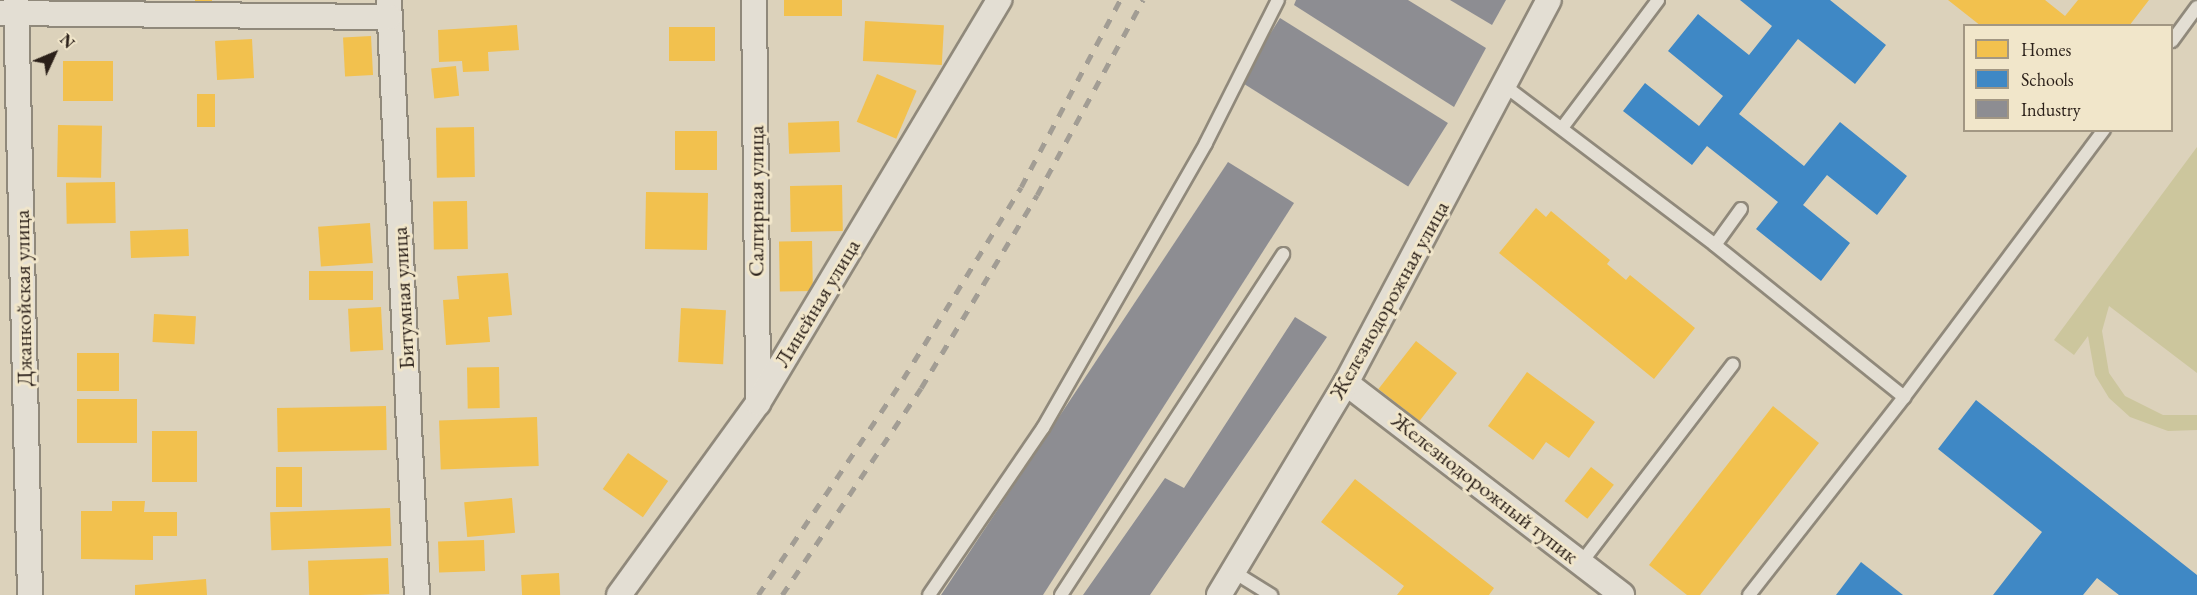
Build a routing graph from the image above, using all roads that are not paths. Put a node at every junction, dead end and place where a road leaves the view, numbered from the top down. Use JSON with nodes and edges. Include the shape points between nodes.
{"nodes":[{"id":1,"x":754,"y":0,"type":"edge"},
{"id":2,"x":999,"y":0,"type":"edge"},
{"id":3,"x":1278,"y":0,"type":"edge"},
{"id":4,"x":1549,"y":0,"type":"edge"},
{"id":5,"x":1658,"y":0,"type":"edge"},
{"id":6,"x":2197,"y":7,"type":"edge"},
{"id":7,"x":10,"y":8,"type":"edge"},
{"id":8,"x":389,"y":8,"type":"edge"},
{"id":9,"x":2173,"y":40,"type":"edge"},
{"id":10,"x":1505,"y":86,"type":"junction"},
{"id":11,"x":1562,"y":128,"type":"junction"},
{"id":12,"x":2103,"y":132,"type":"edge"},
{"id":13,"x":1742,"y":209,"type":"dead end"},
{"id":14,"x":1715,"y":244,"type":"junction"},
{"id":15,"x":1283,"y":254,"type":"dead end"},
{"id":16,"x":1733,"y":364,"type":"dead end"},
{"id":17,"x":1346,"y":383,"type":"junction"},
{"id":18,"x":1904,"y":398,"type":"junction"},
{"id":19,"x":758,"y":402,"type":"junction"},
{"id":20,"x":1581,"y":563,"type":"junction"},
{"id":21,"x":1234,"y":572,"type":"junction"},
{"id":22,"x":30,"y":595,"type":"edge"},
{"id":23,"x":417,"y":595,"type":"edge"},
{"id":24,"x":619,"y":595,"type":"edge"},
{"id":25,"x":929,"y":595,"type":"edge"},
{"id":26,"x":1061,"y":595,"type":"edge"},
{"id":27,"x":1220,"y":595,"type":"edge"},
{"id":28,"x":1271,"y":595,"type":"edge"},
{"id":29,"x":1622,"y":595,"type":"edge"},
{"id":30,"x":1749,"y":595,"type":"edge"}],
"edges":[{"from":1,"to":19,"type":"street","name":"Салгирная улица"},
{"from":2,"to":19,"type":"street","name":"Линейная улица"},
{"from":3,"to":25,"type":"lane","via":[[1206,143],[1043,428]]},
{"from":4,"to":10,"type":"street","name":"Железнодорожная улица"},
{"from":5,"to":11,"type":"lane"},
{"from":6,"to":9,"type":"lane"},
{"from":7,"to":8,"type":"street"},
{"from":7,"to":22,"type":"street","name":"Джанкойская улица"},
{"from":8,"to":23,"type":"street","name":"Битумная улица"},
{"from":10,"to":11,"type":"lane"},
{"from":10,"to":17,"type":"street","name":"Железнодорожная улица"},
{"from":11,"to":14,"type":"lane"},
{"from":12,"to":18,"type":"lane"},
{"from":13,"to":14,"type":"lane"},
{"from":14,"to":18,"type":"lane"},
{"from":15,"to":26,"type":"lane"},
{"from":16,"to":20,"type":"lane"},
{"from":17,"to":20,"type":"street","name":"Железнодорожный тупик"},
{"from":17,"to":21,"type":"street","name":"Железнодорожная улица"},
{"from":18,"to":30,"type":"lane"},
{"from":19,"to":24,"type":"street","name":"Линейная улица"},
{"from":20,"to":29,"type":"street","name":"Железнодорожный тупик"},
{"from":21,"to":27,"type":"street","name":"Железнодорожная улица"},
{"from":21,"to":28,"type":"lane"}]}
